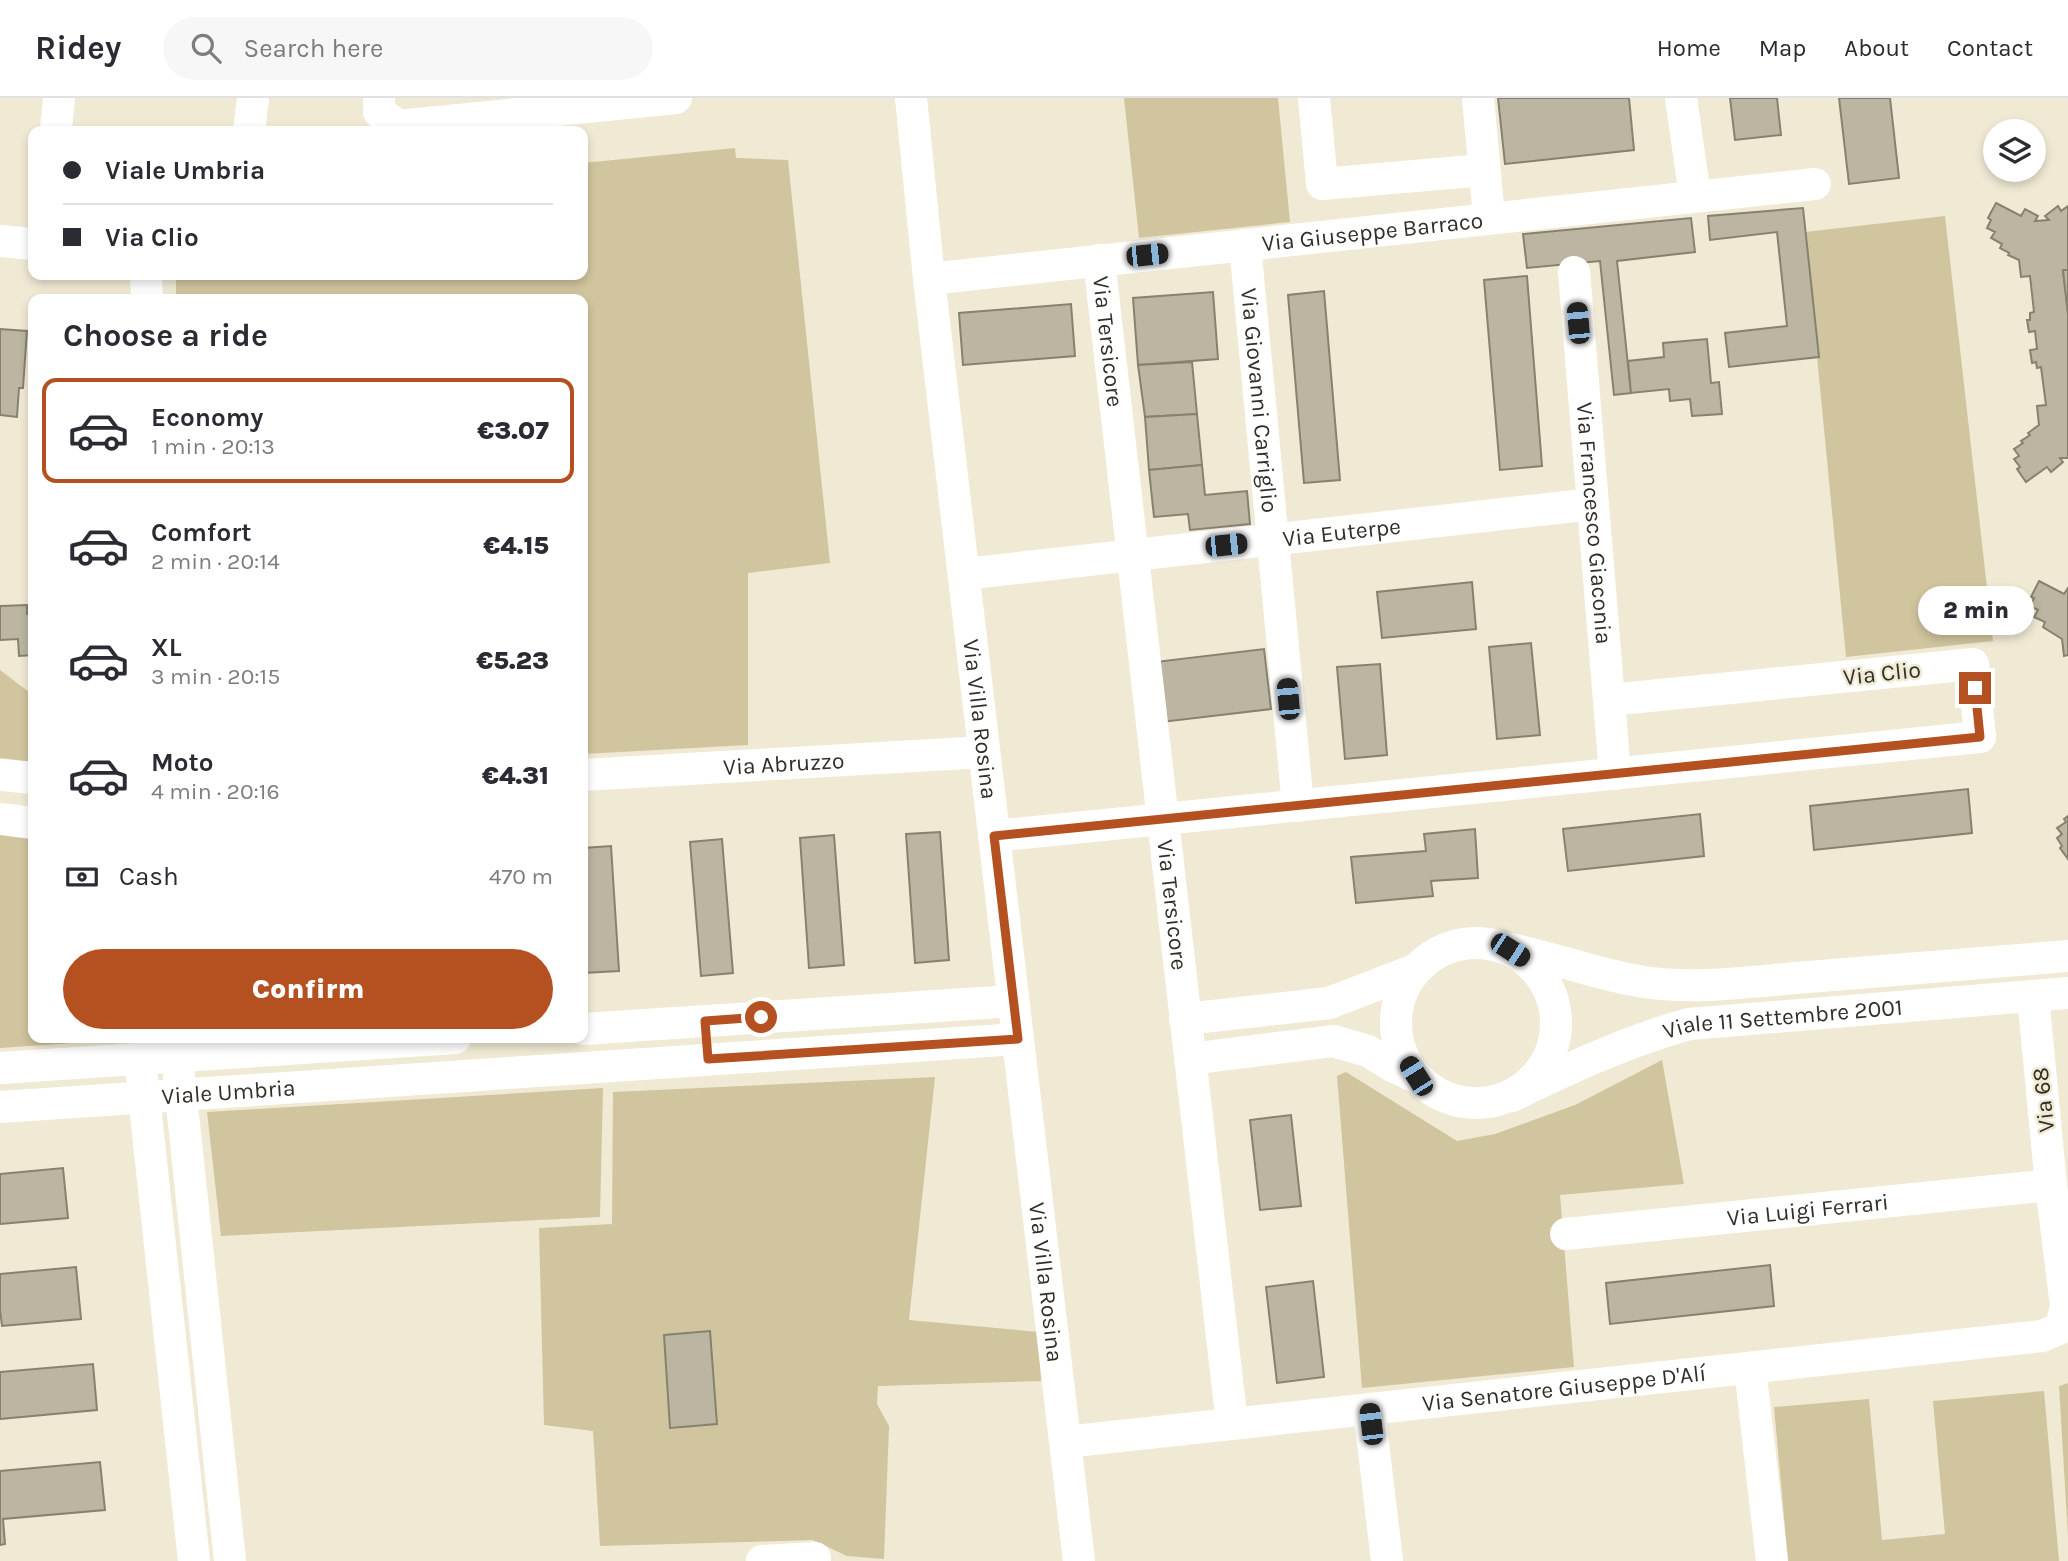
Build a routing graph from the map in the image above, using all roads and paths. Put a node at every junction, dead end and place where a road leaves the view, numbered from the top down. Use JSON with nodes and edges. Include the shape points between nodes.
{"nodes":[{"id":1,"x":59,"y":98,"type":"edge"},
{"id":2,"x":253,"y":98,"type":"edge"},
{"id":3,"x":676,"y":98,"type":"edge"},
{"id":4,"x":911,"y":98,"type":"edge"},
{"id":5,"x":1314,"y":98,"type":"edge"},
{"id":6,"x":1478,"y":98,"type":"edge"},
{"id":7,"x":1681,"y":98,"type":"edge"},
{"id":8,"x":376,"y":114,"type":"edge"},
{"id":9,"x":56,"y":126,"type":"edge"},
{"id":10,"x":250,"y":126,"type":"edge"},
{"id":11,"x":396,"y":126,"type":"edge"},
{"id":12,"x":408,"y":126,"type":"edge"},
{"id":13,"x":1484,"y":170,"type":"junction"},
{"id":14,"x":1815,"y":184,"type":"dead end"},
{"id":15,"x":1695,"y":196,"type":"junction"},
{"id":16,"x":1489,"y":218,"type":"junction"},
{"id":17,"x":0,"y":241,"type":"edge"},
{"id":18,"x":28,"y":244,"type":"edge"},
{"id":19,"x":1245,"y":245,"type":"junction"},
{"id":20,"x":1098,"y":260,"type":"junction"},
{"id":21,"x":1574,"y":272,"type":"dead end"},
{"id":22,"x":929,"y":279,"type":"junction"},
{"id":23,"x":1593,"y":504,"type":"junction"},
{"id":24,"x":1273,"y":540,"type":"junction"},
{"id":25,"x":1132,"y":556,"type":"junction"},
{"id":26,"x":964,"y":574,"type":"junction"},
{"id":27,"x":1609,"y":700,"type":"junction"},
{"id":28,"x":984,"y":752,"type":"junction"},
{"id":29,"x":1615,"y":774,"type":"junction"},
{"id":30,"x":0,"y":775,"type":"edge"},
{"id":31,"x":588,"y":775,"type":"edge"},
{"id":32,"x":28,"y":778,"type":"edge"},
{"id":33,"x":1298,"y":806,"type":"junction"},
{"id":34,"x":0,"y":819,"type":"edge"},
{"id":35,"x":1162,"y":819,"type":"junction"},
{"id":36,"x":28,"y":822,"type":"edge"},
{"id":37,"x":994,"y":836,"type":"junction"},
{"id":38,"x":1510,"y":950,"type":"junction"},
{"id":39,"x":2068,"y":956,"type":"edge"},
{"id":40,"x":1415,"y":970,"type":"junction"},
{"id":41,"x":2068,"y":993,"type":"edge"},
{"id":42,"x":2033,"y":996,"type":"junction"},
{"id":43,"x":1013,"y":1001,"type":"junction"},
{"id":44,"x":928,"y":1006,"type":"junction"},
{"id":45,"x":1185,"y":1018,"type":"junction"},
{"id":46,"x":705,"y":1021,"type":"junction"},
{"id":47,"x":588,"y":1029,"type":"edge"},
{"id":48,"x":1018,"y":1039,"type":"junction"},
{"id":49,"x":299,"y":1043,"type":"edge"},
{"id":50,"x":455,"y":1043,"type":"edge"},
{"id":51,"x":930,"y":1045,"type":"junction"},
{"id":52,"x":175,"y":1047,"type":"edge"},
{"id":53,"x":140,"y":1059,"type":"junction"},
{"id":54,"x":708,"y":1059,"type":"junction"},
{"id":55,"x":1190,"y":1059,"type":"junction"},
{"id":56,"x":0,"y":1068,"type":"edge"},
{"id":57,"x":458,"y":1076,"type":"junction"},
{"id":58,"x":1416,"y":1076,"type":"junction"},
{"id":59,"x":180,"y":1094,"type":"junction"},
{"id":60,"x":1512,"y":1096,"type":"junction"},
{"id":61,"x":144,"y":1097,"type":"junction"},
{"id":62,"x":0,"y":1107,"type":"edge"},
{"id":63,"x":2051,"y":1185,"type":"junction"},
{"id":64,"x":1566,"y":1234,"type":"dead end"},
{"id":65,"x":2061,"y":1328,"type":"joint"},
{"id":66,"x":206,"y":1335,"type":"junction"},
{"id":67,"x":170,"y":1339,"type":"junction"},
{"id":68,"x":1750,"y":1368,"type":"junction"},
{"id":69,"x":1369,"y":1409,"type":"junction"},
{"id":70,"x":1232,"y":1424,"type":"junction"},
{"id":71,"x":1065,"y":1442,"type":"junction"},
{"id":72,"x":1080,"y":1557,"type":"edge"},
{"id":73,"x":194,"y":1561,"type":"edge"},
{"id":74,"x":230,"y":1561,"type":"edge"},
{"id":75,"x":762,"y":1561,"type":"edge"},
{"id":76,"x":815,"y":1561,"type":"edge"},
{"id":77,"x":1387,"y":1561,"type":"edge"},
{"id":78,"x":1772,"y":1561,"type":"edge"}],
"edges":[{"from":1,"to":9,"type":"street"},
{"from":2,"to":10,"type":"street"},
{"from":3,"to":12,"type":"street"},
{"from":4,"to":22,"type":"street","name":"Via Villa Rosina"},
{"from":5,"to":13,"type":"street","via":[[1322,184]]},
{"from":6,"to":13,"type":"street"},
{"from":7,"to":15,"type":"street"},
{"from":8,"to":11,"type":"street"},
{"from":13,"to":16,"type":"street"},
{"from":14,"to":15,"type":"street","name":"Via Giuseppe Barraco"},
{"from":15,"to":16,"type":"street","name":"Via Giuseppe Barraco"},
{"from":16,"to":19,"type":"street","name":"Via Giuseppe Barraco"},
{"from":17,"to":18,"type":"street"},
{"from":19,"to":20,"type":"street","name":"Via Giuseppe Barraco"},
{"from":19,"to":24,"type":"street","name":"Via Giovanni Carriglio"},
{"from":20,"to":22,"type":"street","name":"Via Giuseppe Barraco"},
{"from":20,"to":25,"type":"street","name":"Via Tersicore"},
{"from":21,"to":23,"type":"street","name":"Via Francesco Giaconia"},
{"from":22,"to":26,"type":"street","name":"Via Villa Rosina"},
{"from":23,"to":24,"type":"street","name":"Via Euterpe"},
{"from":23,"to":27,"type":"street","name":"Via Francesco Giaconia"},
{"from":24,"to":25,"type":"street","name":"Via Euterpe"},
{"from":24,"to":33,"type":"street","name":"Via Giovanni Carriglio"},
{"from":25,"to":26,"type":"street","name":"Via Euterpe"},
{"from":25,"to":35,"type":"street","name":"Via Tersicore"},
{"from":26,"to":28,"type":"street","name":"Via Villa Rosina"},
{"from":27,"to":29,"type":"street","name":"Via Francesco Giaconia"},
{"from":27,"to":29,"type":"street","name":"Via Clio","via":[[1973,664],[1980,737]]},
{"from":28,"to":31,"type":"street","name":"Via Abruzzo"},
{"from":28,"to":37,"type":"street","name":"Via Villa Rosina"},
{"from":29,"to":33,"type":"street","name":"Via Clio"},
{"from":30,"to":32,"type":"street"},
{"from":33,"to":35,"type":"street","name":"Via Clio"},
{"from":34,"to":36,"type":"street"},
{"from":35,"to":37,"type":"street","name":"Via Clio"},
{"from":35,"to":45,"type":"street","name":"Via Tersicore"},
{"from":37,"to":43,"type":"street","name":"Via Villa Rosina"},
{"from":38,"to":39,"type":"street","name":"Viale 11 Settembre 2001","via":[[1591,971],[1678,985]]},
{"from":38,"to":40,"type":"street","via":[[1485,943],[1459,944],[1435,953]]},
{"from":38,"to":60,"type":"street","via":[[1532,964],[1548,985],[1556,1009],[1557,1035],[1548,1060],[1533,1080]]},
{"from":40,"to":45,"type":"street","via":[[1329,1003]]},
{"from":40,"to":58,"type":"street","via":[[1400,995],[1395,1023],[1401,1052]]},
{"from":41,"to":42,"type":"street","name":"Viale 11 Settembre 2001"},
{"from":42,"to":60,"type":"street","name":"Viale 11 Settembre 2001","via":[[1689,1024],[1617,1047]]},
{"from":42,"to":63,"type":"street","name":"Via 68"},
{"from":43,"to":44,"type":"street"},
{"from":43,"to":48,"type":"street","name":"Via Villa Rosina"},
{"from":44,"to":46,"type":"street"},
{"from":44,"to":51,"type":"street"},
{"from":45,"to":55,"type":"street","name":"Via Tersicore"},
{"from":46,"to":47,"type":"street"},
{"from":46,"to":54,"type":"street"},
{"from":48,"to":51,"type":"street","name":"Viale Umbria"},
{"from":48,"to":71,"type":"street","name":"Via Villa Rosina"},
{"from":49,"to":52,"type":"street","name":"Viale Umbria"},
{"from":50,"to":57,"type":"street","name":"Viale Umbria"},
{"from":51,"to":54,"type":"street","name":"Viale Umbria"},
{"from":52,"to":53,"type":"street","name":"Viale Umbria"},
{"from":52,"to":59,"type":"street"},
{"from":53,"to":56,"type":"street","name":"Viale Umbria"},
{"from":53,"to":61,"type":"street"},
{"from":54,"to":57,"type":"street","name":"Viale Umbria"},
{"from":55,"to":58,"type":"street","via":[[1333,1041],[1368,1051]]},
{"from":55,"to":70,"type":"street","name":"Via Tersicore"},
{"from":57,"to":59,"type":"street","name":"Viale Umbria"},
{"from":58,"to":60,"type":"street","via":[[1436,1093],[1460,1102],[1487,1103]]},
{"from":59,"to":61,"type":"street","name":"Viale Umbria"},
{"from":59,"to":66,"type":"street"},
{"from":61,"to":62,"type":"street","name":"Viale Umbria"},
{"from":61,"to":67,"type":"street"},
{"from":63,"to":64,"type":"street","name":"Via Luigi Ferrari"},
{"from":63,"to":65,"type":"street","name":"Via 68","via":[[2066,1306]]},
{"from":65,"to":68,"type":"street","name":"Via Senatore Giuseppe D'Alí","via":[[2042,1336]]},
{"from":66,"to":67,"type":"street"},
{"from":66,"to":74,"type":"street"},
{"from":67,"to":73,"type":"street"},
{"from":68,"to":69,"type":"street","name":"Via Senatore Giuseppe D'Alí"},
{"from":68,"to":78,"type":"street"},
{"from":69,"to":70,"type":"street","name":"Via Senatore Giuseppe D'Alí"},
{"from":69,"to":77,"type":"street"},
{"from":70,"to":71,"type":"street","name":"Via Senatore Giuseppe D'Alí"},
{"from":71,"to":72,"type":"street","name":"Via Villa Rosina"},
{"from":75,"to":76,"type":"street"}]}
